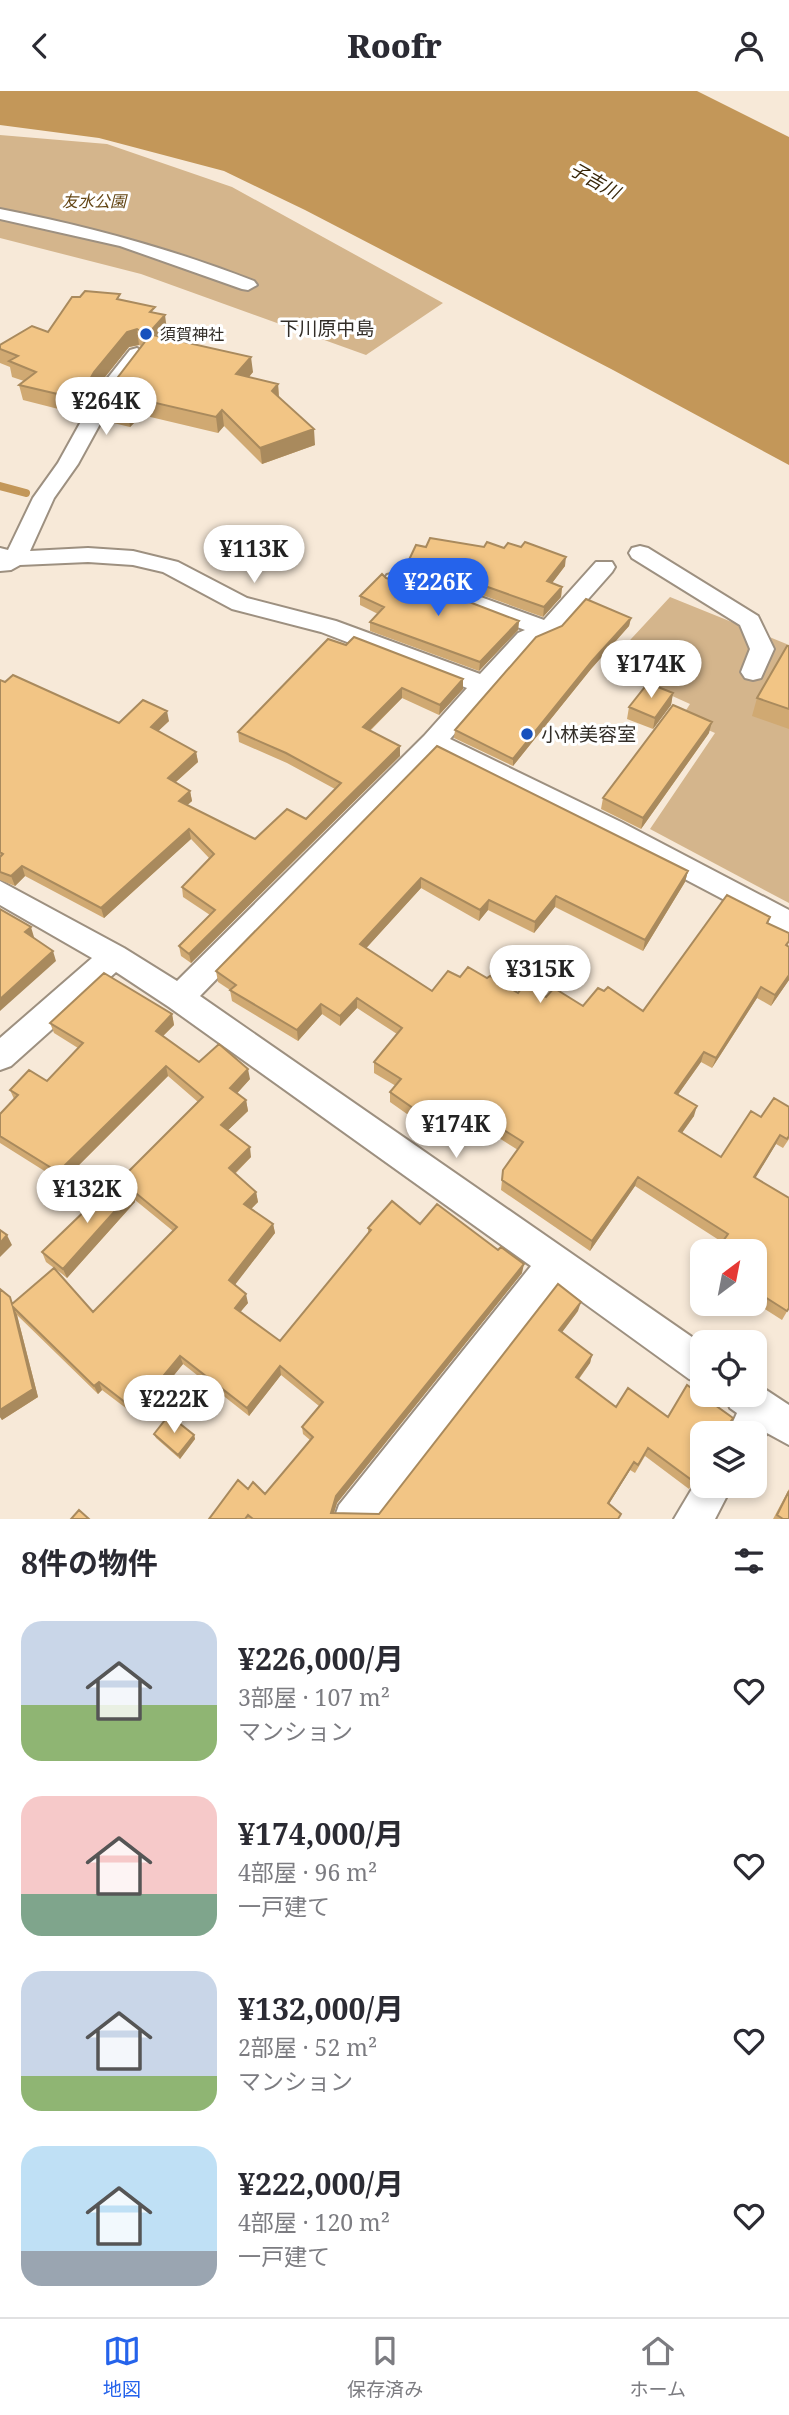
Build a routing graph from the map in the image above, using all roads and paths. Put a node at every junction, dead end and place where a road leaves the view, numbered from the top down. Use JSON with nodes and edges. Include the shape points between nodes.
{"nodes":[{"id":1,"x":0,"y":214,"type":"edge"},
{"id":2,"x":248,"y":285,"type":"dead end"},
{"id":3,"x":138,"y":353,"type":"edge"},
{"id":4,"x":640,"y":553,"type":"dead end"},
{"id":5,"x":5,"y":560,"type":"edge"},
{"id":6,"x":604,"y":567,"type":"dead end"},
{"id":7,"x":395,"y":580,"type":"edge"},
{"id":8,"x":546,"y":629,"type":"junction"},
{"id":9,"x":752,"y":672,"type":"dead end"},
{"id":10,"x":484,"y":685,"type":"junction"},
{"id":11,"x":433,"y":742,"type":"junction"},
{"id":12,"x":0,"y":893,"type":"edge"},
{"id":13,"x":789,"y":923,"type":"edge"},
{"id":14,"x":114,"y":956,"type":"junction"},
{"id":15,"x":179,"y":998,"type":"junction"},
{"id":16,"x":0,"y":1057,"type":"edge"},
{"id":17,"x":555,"y":1263,"type":"junction"},
{"id":18,"x":690,"y":1358,"type":"edge"},
{"id":19,"x":706,"y":1498,"type":"edge"},
{"id":20,"x":353,"y":1519,"type":"edge"},
{"id":21,"x":693,"y":1519,"type":"edge"}],
"edges":[{"from":1,"to":2,"type":"street","via":[[160,252]]},
{"from":3,"to":5,"type":"street","via":[[109,389],[68,464]]},
{"from":4,"to":9,"type":"street","via":[[750,621],[762,649]]},
{"from":5,"to":10,"type":"street","via":[[88,555],[133,558],[170,567],[240,604],[328,626]]},
{"from":6,"to":8,"type":"street"},
{"from":7,"to":8,"type":"street","via":[[459,597]]},
{"from":8,"to":10,"type":"street","via":[[526,638]]},
{"from":10,"to":11,"type":"street"},
{"from":11,"to":13,"type":"street","via":[[612,829]]},
{"from":11,"to":15,"type":"street"},
{"from":12,"to":14,"type":"street"},
{"from":14,"to":15,"type":"street"},
{"from":14,"to":16,"type":"street"},
{"from":15,"to":17,"type":"street"},
{"from":17,"to":18,"type":"street"},
{"from":17,"to":20,"type":"street"},
{"from":19,"to":21,"type":"street"}]}
